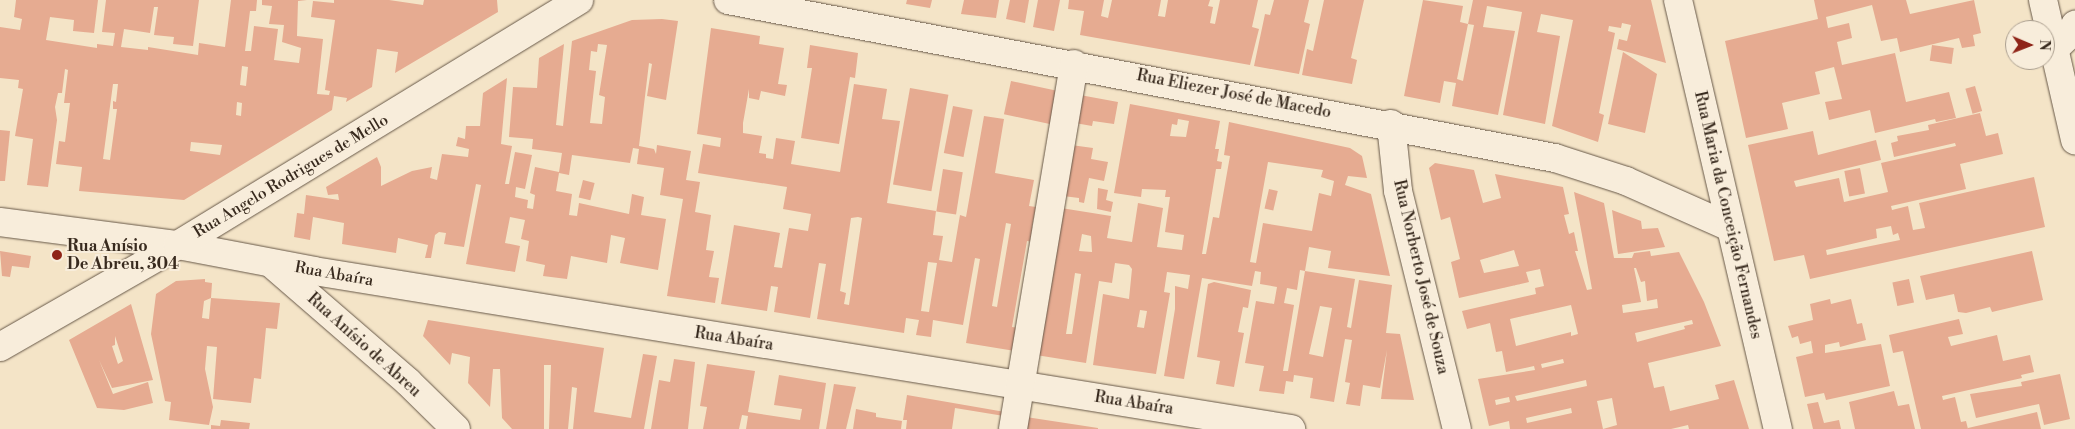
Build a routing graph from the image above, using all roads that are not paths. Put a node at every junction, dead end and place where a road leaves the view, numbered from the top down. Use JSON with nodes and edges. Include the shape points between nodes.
{"nodes":[{"id":1,"x":579,"y":0,"type":"edge"},
{"id":2,"x":728,"y":0,"type":"edge"},
{"id":3,"x":1678,"y":0,"type":"edge"},
{"id":4,"x":2043,"y":0,"type":"edge"},
{"id":5,"x":2047,"y":20,"type":"edge"},
{"id":6,"x":2075,"y":24,"type":"edge"},
{"id":7,"x":2055,"y":48,"type":"edge"},
{"id":8,"x":2055,"y":58,"type":"edge"},
{"id":9,"x":1074,"y":64,"type":"junction"},
{"id":10,"x":1391,"y":124,"type":"junction"},
{"id":11,"x":2075,"y":140,"type":"edge"},
{"id":12,"x":0,"y":222,"type":"edge"},
{"id":13,"x":1730,"y":227,"type":"junction"},
{"id":14,"x":178,"y":245,"type":"junction"},
{"id":15,"x":270,"y":263,"type":"junction"},
{"id":16,"x":0,"y":347,"type":"edge"},
{"id":17,"x":1020,"y":384,"type":"junction"},
{"id":18,"x":456,"y":429,"type":"edge"},
{"id":19,"x":1013,"y":429,"type":"edge"},
{"id":20,"x":1291,"y":429,"type":"edge"},
{"id":21,"x":1457,"y":429,"type":"edge"},
{"id":22,"x":1778,"y":429,"type":"edge"}],
"edges":[{"from":1,"to":14,"type":"street","name":"Rua Angelo Rodrigues de Mello"},
{"from":2,"to":9,"type":"street","name":"Rua Eliezer José de Macedo"},
{"from":3,"to":13,"type":"street","name":"Rua Maria da Conceição Fernandes"},
{"from":4,"to":5,"type":"street"},
{"from":6,"to":7,"type":"street","via":[[2072,32]]},
{"from":8,"to":11,"type":"street"},
{"from":9,"to":10,"type":"street","name":"Rua Eliezer José de Macedo"},
{"from":9,"to":17,"type":"street"},
{"from":10,"to":13,"type":"street","name":"Rua Eliezer José de Macedo","via":[[1555,158],[1626,181]]},
{"from":10,"to":21,"type":"street","name":"Rua Norberto José de Souza","via":[[1398,191]]},
{"from":12,"to":14,"type":"street"},
{"from":13,"to":22,"type":"street","name":"Rua Maria da Conceição Fernandes"},
{"from":14,"to":15,"type":"street","name":"Rua Abaíra"},
{"from":14,"to":16,"type":"street","name":"Rua Angelo Rodrigues de Mello"},
{"from":15,"to":17,"type":"street","name":"Rua Abaíra"},
{"from":15,"to":18,"type":"street","name":"Rua Anísio de Abreu","via":[[408,382]]},
{"from":17,"to":19,"type":"street"},
{"from":17,"to":20,"type":"street","name":"Rua Abaíra"}]}
